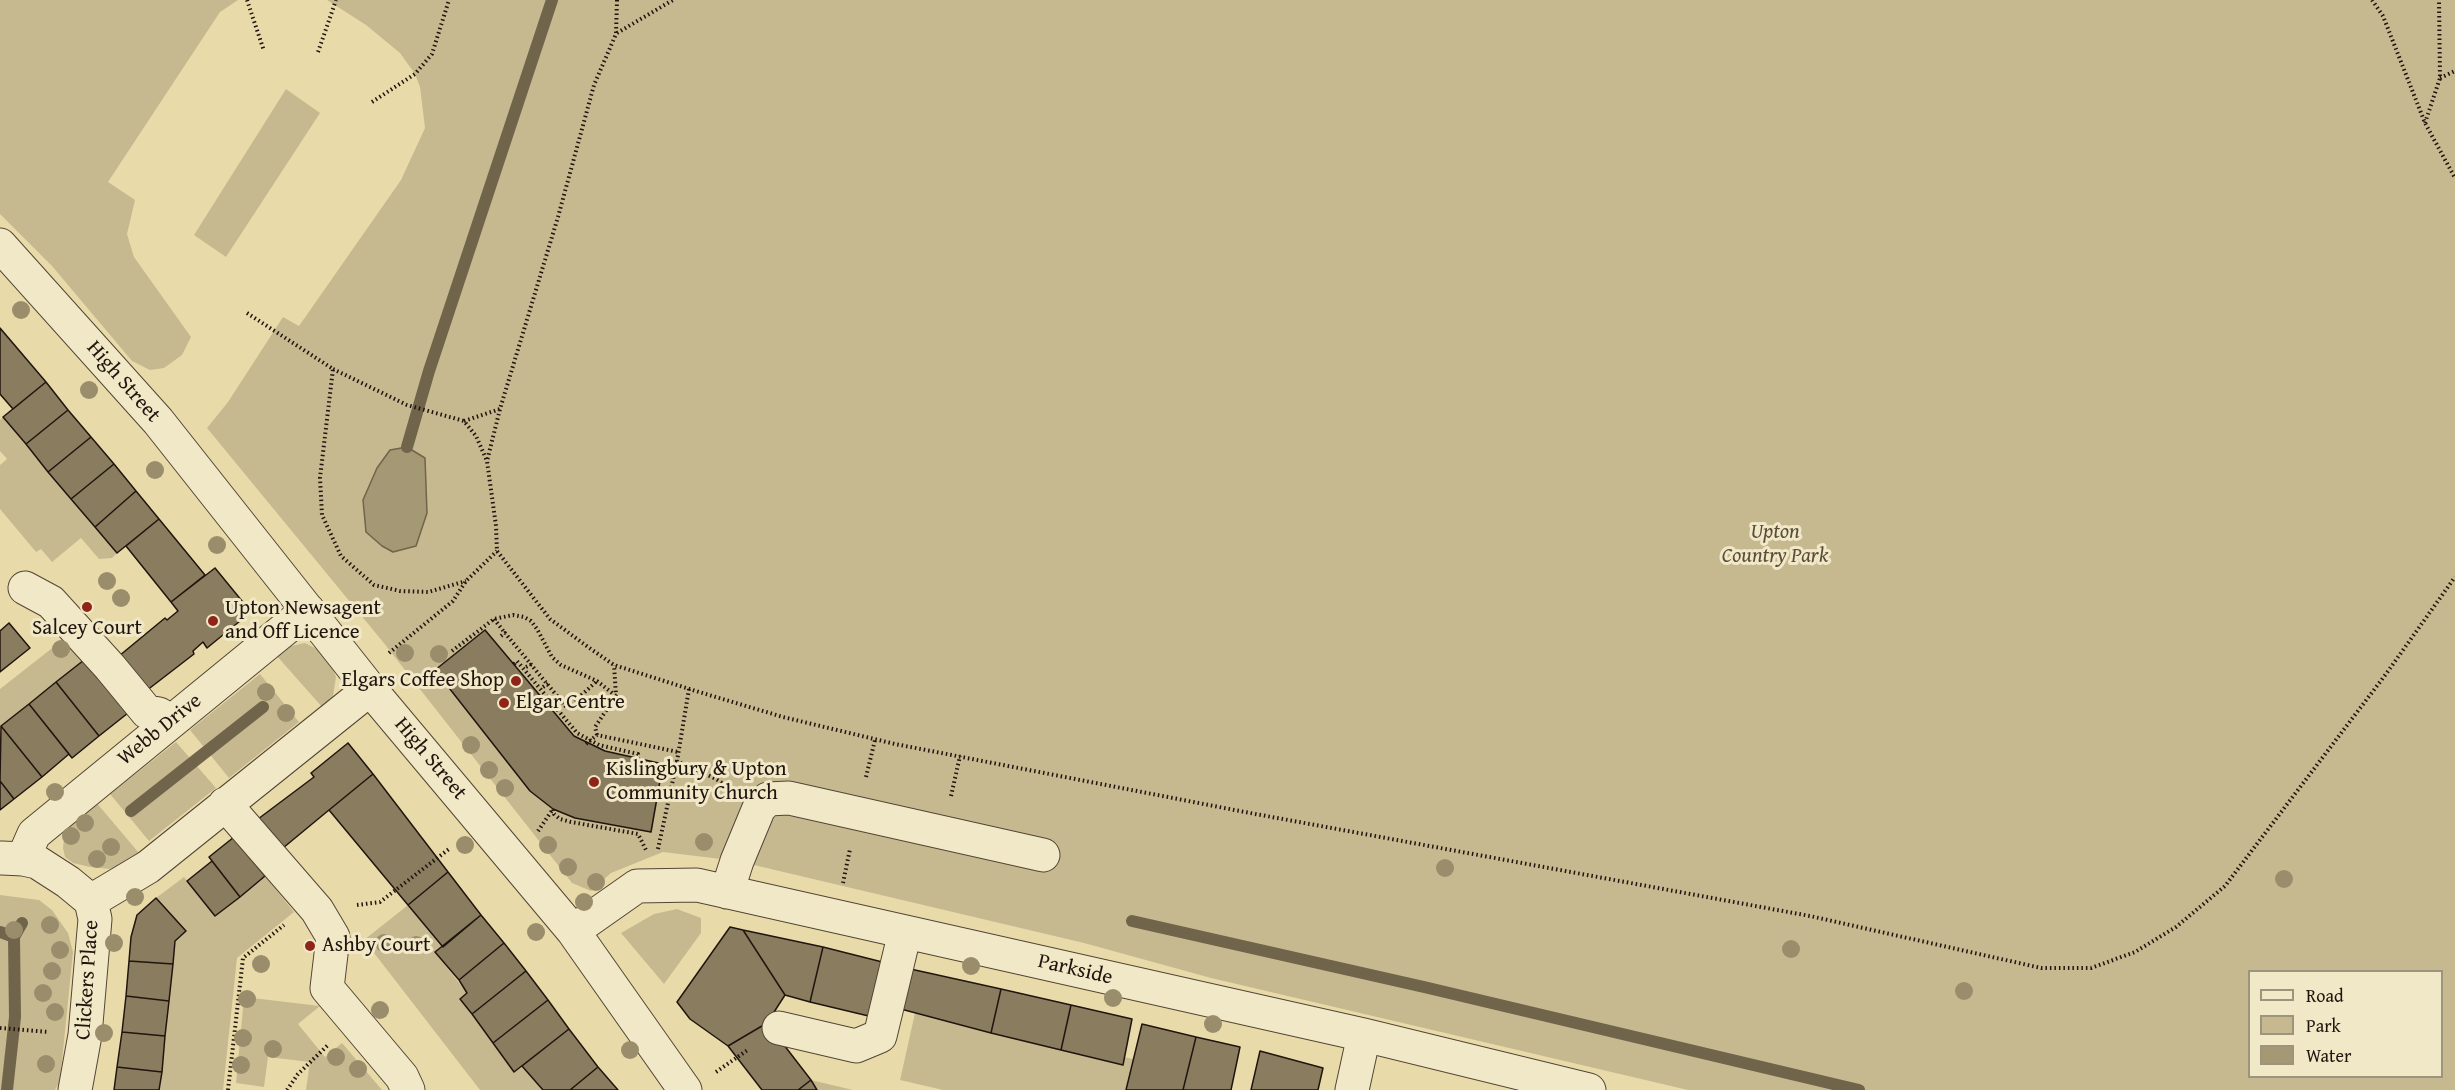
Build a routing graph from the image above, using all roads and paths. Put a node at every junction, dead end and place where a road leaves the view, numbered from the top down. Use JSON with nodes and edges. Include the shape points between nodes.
{"nodes":[{"id":1,"x":247,"y":0,"type":"edge"},
{"id":2,"x":336,"y":0,"type":"edge"},
{"id":3,"x":449,"y":0,"type":"edge"},
{"id":4,"x":617,"y":0,"type":"edge"},
{"id":5,"x":673,"y":0,"type":"edge"},
{"id":6,"x":2372,"y":0,"type":"edge"},
{"id":7,"x":2439,"y":0,"type":"edge"},
{"id":8,"x":616,"y":34,"type":"junction"},
{"id":9,"x":264,"y":51,"type":"dead end"},
{"id":10,"x":318,"y":52,"type":"dead end"},
{"id":11,"x":2455,"y":71,"type":"edge"},
{"id":12,"x":2440,"y":78,"type":"junction"},
{"id":13,"x":372,"y":102,"type":"dead end"},
{"id":14,"x":2425,"y":123,"type":"junction"},
{"id":15,"x":2455,"y":178,"type":"edge"},
{"id":16,"x":0,"y":245,"type":"edge"},
{"id":17,"x":247,"y":313,"type":"dead end"},
{"id":18,"x":333,"y":369,"type":"junction"},
{"id":19,"x":500,"y":409,"type":"junction"},
{"id":20,"x":464,"y":421,"type":"junction"},
{"id":21,"x":487,"y":461,"type":"junction"},
{"id":22,"x":497,"y":551,"type":"junction"},
{"id":23,"x":2455,"y":578,"type":"edge"},
{"id":24,"x":466,"y":581,"type":"junction"},
{"id":25,"x":26,"y":588,"type":"dead end"},
{"id":26,"x":308,"y":610,"type":"junction"},
{"id":27,"x":494,"y":619,"type":"junction"},
{"id":28,"x":505,"y":633,"type":"junction"},
{"id":29,"x":501,"y":636,"type":"dead end"},
{"id":30,"x":452,"y":651,"type":"dead end"},
{"id":31,"x":514,"y":664,"type":"dead end"},
{"id":32,"x":532,"y":664,"type":"junction"},
{"id":33,"x":614,"y":665,"type":"junction"},
{"id":34,"x":526,"y":667,"type":"dead end"},
{"id":35,"x":597,"y":681,"type":"junction"},
{"id":36,"x":549,"y":683,"type":"junction"},
{"id":37,"x":543,"y":687,"type":"dead end"},
{"id":38,"x":689,"y":688,"type":"junction"},
{"id":39,"x":370,"y":689,"type":"junction"},
{"id":40,"x":616,"y":696,"type":"junction"},
{"id":41,"x":563,"y":702,"type":"junction"},
{"id":42,"x":558,"y":706,"type":"dead end"},
{"id":43,"x":169,"y":722,"type":"junction"},
{"id":44,"x":597,"y":735,"type":"junction"},
{"id":45,"x":591,"y":740,"type":"junction"},
{"id":46,"x":586,"y":744,"type":"dead end"},
{"id":47,"x":643,"y":744,"type":"junction"},
{"id":48,"x":678,"y":752,"type":"junction"},
{"id":49,"x":677,"y":761,"type":"junction"},
{"id":50,"x":225,"y":804,"type":"junction"},
{"id":51,"x":759,"y":808,"type":"junction"},
{"id":52,"x":857,"y":813,"type":"junction"},
{"id":53,"x":535,"y":834,"type":"dead end"},
{"id":54,"x":449,"y":849,"type":"dead end"},
{"id":55,"x":657,"y":851,"type":"dead end"},
{"id":56,"x":647,"y":852,"type":"dead end"},
{"id":57,"x":1043,"y":855,"type":"dead end"},
{"id":58,"x":11,"y":858,"type":"edge"},
{"id":59,"x":727,"y":892,"type":"junction"},
{"id":60,"x":91,"y":901,"type":"junction"},
{"id":61,"x":314,"y":906,"type":"junction"},
{"id":62,"x":838,"y":917,"type":"junction"},
{"id":63,"x":573,"y":932,"type":"junction"},
{"id":64,"x":905,"y":932,"type":"junction"},
{"id":65,"x":356,"y":1023,"type":"junction"},
{"id":66,"x":0,"y":1028,"type":"edge"},
{"id":67,"x":779,"y":1028,"type":"dead end"},
{"id":68,"x":54,"y":1032,"type":"dead end"},
{"id":69,"x":1364,"y":1035,"type":"junction"},
{"id":70,"x":75,"y":1090,"type":"edge"},
{"id":71,"x":228,"y":1090,"type":"edge"},
{"id":72,"x":287,"y":1090,"type":"edge"},
{"id":73,"x":408,"y":1090,"type":"edge"},
{"id":74,"x":685,"y":1090,"type":"edge"},
{"id":75,"x":1352,"y":1090,"type":"edge"},
{"id":76,"x":1588,"y":1090,"type":"edge"}],
"edges":[{"from":1,"to":9,"type":"path"},
{"from":2,"to":10,"type":"path"},
{"from":3,"to":13,"type":"path","via":[[432,54],[415,74]]},
{"from":4,"to":8,"type":"path"},
{"from":5,"to":8,"type":"path"},
{"from":6,"to":14,"type":"path","via":[[2383,16]]},
{"from":7,"to":12,"type":"path"},
{"from":8,"to":19,"type":"path","via":[[594,85]]},
{"from":11,"to":12,"type":"path"},
{"from":12,"to":14,"type":"path"},
{"from":14,"to":15,"type":"path"},
{"from":16,"to":26,"type":"street","name":"High Street","via":[[158,421]]},
{"from":17,"to":18,"type":"path"},
{"from":18,"to":20,"type":"path","via":[[407,405]]},
{"from":18,"to":24,"type":"path","via":[[320,478],[322,515],[341,556],[374,585],[400,591],[428,592]]},
{"from":19,"to":20,"type":"path"},
{"from":19,"to":21,"type":"path"},
{"from":20,"to":21,"type":"path"},
{"from":21,"to":22,"type":"path"},
{"from":22,"to":24,"type":"path"},
{"from":22,"to":33,"type":"path","via":[[550,619]]},
{"from":23,"to":38,"type":"path","via":[[2225,886],[2176,927],[2135,952],[2091,968],[2041,968],[1810,916],[896,744],[783,717]]},
{"from":24,"to":39,"type":"path","via":[[453,601],[383,657]]},
{"from":25,"to":43,"type":"street","via":[[51,602],[147,712],[159,714]]},
{"from":26,"to":39,"type":"street","name":"High Street"},
{"from":26,"to":43,"type":"street","name":"Webb Drive"},
{"from":27,"to":28,"type":"path"},
{"from":27,"to":30,"type":"path"},
{"from":27,"to":35,"type":"path","via":[[513,615],[531,621],[552,657]]},
{"from":28,"to":29,"type":"path"},
{"from":28,"to":32,"type":"path"},
{"from":31,"to":45,"type":"path","via":[[517,661],[577,733]]},
{"from":32,"to":34,"type":"path"},
{"from":32,"to":36,"type":"path"},
{"from":33,"to":38,"type":"path"},
{"from":33,"to":40,"type":"path"},
{"from":35,"to":40,"type":"path"},
{"from":35,"to":41,"type":"path","via":[[567,708]]},
{"from":36,"to":37,"type":"path"},
{"from":36,"to":41,"type":"path"},
{"from":38,"to":48,"type":"path"},
{"from":39,"to":50,"type":"street"},
{"from":39,"to":63,"type":"street","name":"High Street"},
{"from":40,"to":44,"type":"path","via":[[595,727]]},
{"from":41,"to":42,"type":"path"},
{"from":43,"to":58,"type":"street","name":"Webb Drive","via":[[34,834]]},
{"from":44,"to":45,"type":"path"},
{"from":44,"to":47,"type":"path"},
{"from":45,"to":46,"type":"path"},
{"from":45,"to":47,"type":"path","via":[[638,756]]},
{"from":47,"to":48,"type":"path"},
{"from":48,"to":49,"type":"path"},
{"from":49,"to":51,"type":"path","via":[[716,779]]},
{"from":49,"to":55,"type":"path"},
{"from":50,"to":60,"type":"street","via":[[148,867]]},
{"from":50,"to":61,"type":"street"},
{"from":51,"to":52,"type":"street","via":[[768,799],[789,798]]},
{"from":51,"to":59,"type":"street"},
{"from":52,"to":57,"type":"street"},
{"from":52,"to":62,"type":"path"},
{"from":53,"to":56,"type":"path","via":[[553,809],[560,819],[638,834]]},
{"from":54,"to":61,"type":"path","via":[[380,902]]},
{"from":58,"to":60,"type":"street","name":"Clickers Place","via":[[37,862]]},
{"from":59,"to":62,"type":"street","name":"Parkside"},
{"from":59,"to":63,"type":"street","name":"Parkside","via":[[697,885],[637,886]]},
{"from":60,"to":70,"type":"street","name":"Clickers Place","via":[[95,919],[85,1035]]},
{"from":61,"to":65,"type":"street","via":[[333,937],[327,988]]},
{"from":61,"to":71,"type":"path","via":[[243,958]]},
{"from":62,"to":64,"type":"street","name":"Parkside"},
{"from":63,"to":74,"type":"street","name":"High Street"},
{"from":64,"to":67,"type":"street","via":[[880,1036],[856,1046]]},
{"from":64,"to":69,"type":"street","name":"Parkside"},
{"from":65,"to":72,"type":"path","via":[[298,1074]]},
{"from":65,"to":73,"type":"street","via":[[402,1077]]},
{"from":66,"to":68,"type":"path"},
{"from":69,"to":75,"type":"street"},
{"from":69,"to":76,"type":"street","name":"Parkside"}]}
